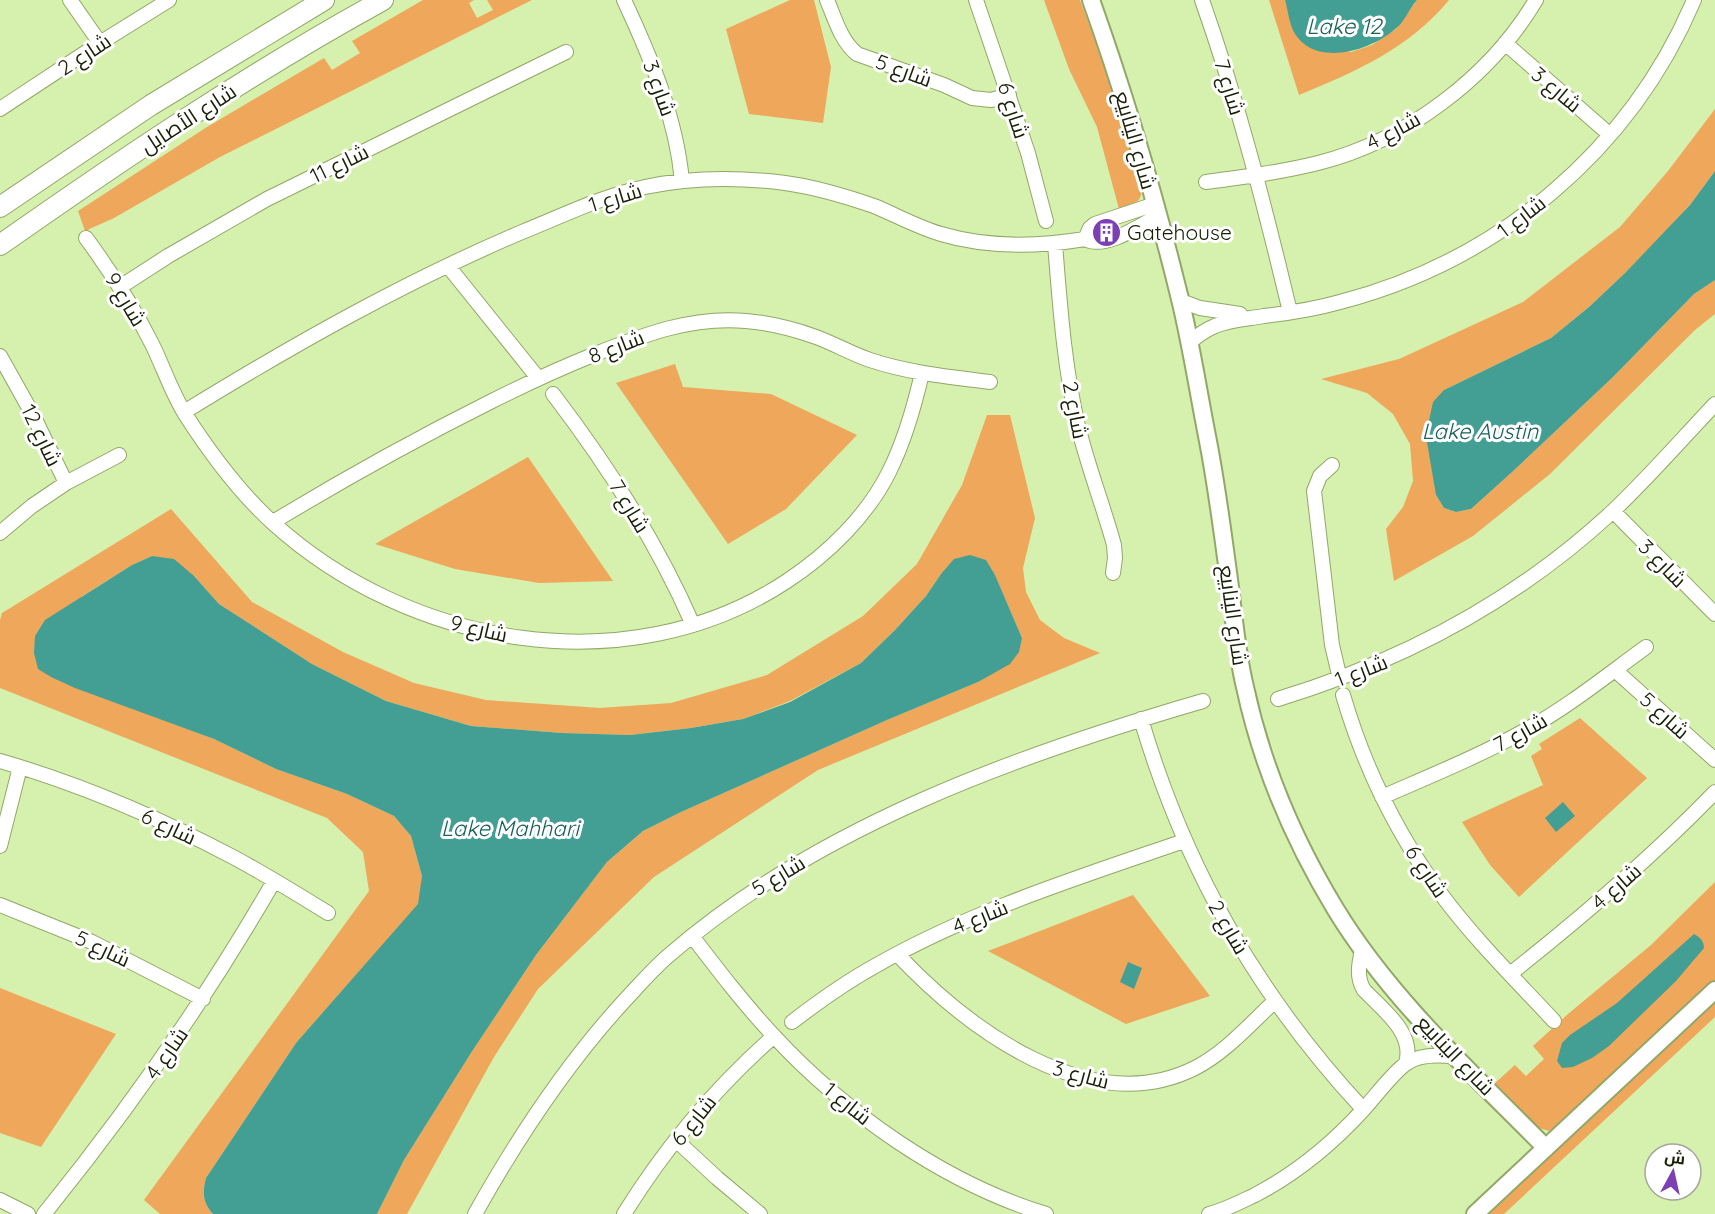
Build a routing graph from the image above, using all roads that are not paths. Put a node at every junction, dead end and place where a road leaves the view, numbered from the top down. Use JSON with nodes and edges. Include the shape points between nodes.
{"nodes":[{"id":1,"x":70,"y":0,"type":"edge"},
{"id":2,"x":169,"y":0,"type":"edge"},
{"id":3,"x":324,"y":0,"type":"edge"},
{"id":4,"x":383,"y":0,"type":"edge"},
{"id":5,"x":828,"y":0,"type":"edge"},
{"id":6,"x":976,"y":0,"type":"edge"},
{"id":7,"x":1091,"y":0,"type":"edge"},
{"id":8,"x":1202,"y":0,"type":"edge"},
{"id":9,"x":1536,"y":0,"type":"edge"},
{"id":10,"x":1694,"y":0,"type":"edge"},
{"id":11,"x":626,"y":1,"type":"edge"},
{"id":12,"x":100,"y":43,"type":"junction"},
{"id":13,"x":1505,"y":43,"type":"junction"},
{"id":14,"x":566,"y":52,"type":"dead end"},
{"id":15,"x":1009,"y":95,"type":"junction"},
{"id":16,"x":0,"y":109,"type":"edge"},
{"id":17,"x":1609,"y":134,"type":"junction"},
{"id":18,"x":1256,"y":175,"type":"junction"},
{"id":19,"x":682,"y":181,"type":"junction"},
{"id":20,"x":1206,"y":182,"type":"dead end"},
{"id":21,"x":0,"y":207,"type":"edge"},
{"id":22,"x":1156,"y":210,"type":"junction"},
{"id":23,"x":1046,"y":221,"type":"dead end"},
{"id":24,"x":86,"y":238,"type":"dead end"},
{"id":25,"x":1055,"y":244,"type":"junction"},
{"id":26,"x":0,"y":245,"type":"edge"},
{"id":27,"x":448,"y":266,"type":"junction"},
{"id":28,"x":120,"y":287,"type":"junction"},
{"id":29,"x":1180,"y":301,"type":"junction"},
{"id":30,"x":1290,"y":312,"type":"junction"},
{"id":31,"x":1263,"y":316,"type":"junction"},
{"id":32,"x":1189,"y":344,"type":"junction"},
{"id":33,"x":0,"y":356,"type":"edge"},
{"id":34,"x":922,"y":373,"type":"junction"},
{"id":35,"x":538,"y":378,"type":"junction"},
{"id":36,"x":990,"y":382,"type":"dead end"},
{"id":37,"x":553,"y":394,"type":"dead end"},
{"id":38,"x":1713,"y":411,"type":"edge"},
{"id":39,"x":184,"y":412,"type":"junction"},
{"id":40,"x":119,"y":455,"type":"dead end"},
{"id":41,"x":1332,"y":465,"type":"dead end"},
{"id":42,"x":66,"y":483,"type":"junction"},
{"id":43,"x":1613,"y":511,"type":"junction"},
{"id":44,"x":273,"y":522,"type":"junction"},
{"id":45,"x":0,"y":532,"type":"edge"},
{"id":46,"x":1113,"y":573,"type":"dead end"},
{"id":47,"x":1715,"y":614,"type":"edge"},
{"id":48,"x":693,"y":625,"type":"junction"},
{"id":49,"x":1646,"y":648,"type":"dead end"},
{"id":50,"x":1615,"y":670,"type":"junction"},
{"id":51,"x":1340,"y":679,"type":"junction"},
{"id":52,"x":1343,"y":695,"type":"dead end"},
{"id":53,"x":1278,"y":699,"type":"dead end"},
{"id":54,"x":1203,"y":701,"type":"dead end"},
{"id":55,"x":1141,"y":719,"type":"junction"},
{"id":56,"x":1715,"y":759,"type":"edge"},
{"id":57,"x":0,"y":761,"type":"edge"},
{"id":58,"x":20,"y":767,"type":"junction"},
{"id":59,"x":1715,"y":792,"type":"edge"},
{"id":60,"x":1382,"y":797,"type":"junction"},
{"id":61,"x":1184,"y":841,"type":"junction"},
{"id":62,"x":0,"y":846,"type":"edge"},
{"id":63,"x":274,"y":881,"type":"junction"},
{"id":64,"x":0,"y":905,"type":"edge"},
{"id":65,"x":328,"y":913,"type":"dead end"},
{"id":66,"x":692,"y":936,"type":"junction"},
{"id":67,"x":1362,"y":950,"type":"junction"},
{"id":68,"x":897,"y":954,"type":"junction"},
{"id":69,"x":1510,"y":974,"type":"junction"},
{"id":70,"x":1715,"y":990,"type":"edge"},
{"id":71,"x":203,"y":999,"type":"junction"},
{"id":72,"x":1275,"y":1001,"type":"junction"},
{"id":73,"x":1554,"y":1021,"type":"dead end"},
{"id":74,"x":792,"y":1022,"type":"dead end"},
{"id":75,"x":774,"y":1036,"type":"junction"},
{"id":76,"x":1456,"y":1057,"type":"junction"},
{"id":77,"x":1406,"y":1063,"type":"junction"},
{"id":78,"x":1363,"y":1109,"type":"junction"},
{"id":79,"x":676,"y":1140,"type":"junction"},
{"id":80,"x":1546,"y":1148,"type":"junction"},
{"id":81,"x":0,"y":1200,"type":"edge"},
{"id":82,"x":28,"y":1214,"type":"edge"},
{"id":83,"x":44,"y":1214,"type":"edge"},
{"id":84,"x":475,"y":1214,"type":"edge"},
{"id":85,"x":624,"y":1214,"type":"edge"},
{"id":86,"x":760,"y":1214,"type":"edge"},
{"id":87,"x":1046,"y":1214,"type":"edge"},
{"id":88,"x":1209,"y":1214,"type":"edge"},
{"id":89,"x":1475,"y":1214,"type":"edge"}],
"edges":[{"from":1,"to":12,"type":"street"},
{"from":2,"to":12,"type":"street","name":"شارع 2"},
{"from":3,"to":21,"type":"main road","name":"شارع الأصايل","via":[[151,105]]},
{"from":4,"to":26,"type":"main road","name":"شارع الأصايل","via":[[162,134]]},
{"from":5,"to":15,"type":"street","name":"شارع 5","via":[[844,40],[857,54],[972,98],[991,100]]},
{"from":6,"to":15,"type":"street","name":"شارع 6"},
{"from":7,"to":22,"type":"street","name":"شارع الينابيع"},
{"from":8,"to":18,"type":"street","name":"شارع 7"},
{"from":9,"to":13,"type":"street","name":"شارع 4"},
{"from":10,"to":17,"type":"street","name":"شارع 1","via":[[1664,61]]},
{"from":11,"to":19,"type":"street","name":"شارع 3","via":[[669,110]]},
{"from":12,"to":16,"type":"street","name":"شارع 2"},
{"from":13,"to":17,"type":"street","name":"شارع 3"},
{"from":13,"to":18,"type":"street","name":"شارع 4","via":[[1453,93],[1399,129],[1319,162]]},
{"from":14,"to":28,"type":"street","name":"شارع 11","via":[[267,199]]},
{"from":15,"to":23,"type":"street","name":"شارع 6"},
{"from":17,"to":30,"type":"street","name":"شارع 1","via":[[1539,204],[1456,259],[1379,291]]},
{"from":18,"to":20,"type":"street","name":"شارع 4"},
{"from":18,"to":30,"type":"street"},
{"from":19,"to":25,"type":"street","name":"شارع 1","via":[[741,179],[788,184],[835,193],[915,225],[970,241]]},
{"from":19,"to":27,"type":"street","name":"شارع 1","via":[[607,198]]},
{"from":22,"to":25,"type":"street","name":"شارع 1","via":[[1095,225],[1085,239]]},
{"from":22,"to":29,"type":"street","name":"شارع الينابيع"},
{"from":24,"to":28,"type":"street","name":"شارع 9"},
{"from":25,"to":46,"type":"street","name":"شارع 2","via":[[1073,396],[1088,463],[1114,545]]},
{"from":27,"to":35,"type":"street"},
{"from":27,"to":39,"type":"street","name":"شارع 1","via":[[373,302]]},
{"from":28,"to":39,"type":"street","name":"شارع 9"},
{"from":29,"to":31,"type":"street","name":"شارع 1","via":[[1214,311]]},
{"from":29,"to":32,"type":"street","name":"شارع الينابيع"},
{"from":30,"to":31,"type":"street","name":"شارع 1"},
{"from":31,"to":32,"type":"street","name":"شارع 1","via":[[1218,324]]},
{"from":32,"to":67,"type":"street","name":"شارع الينابيع","via":[[1216,489],[1236,640],[1257,733],[1291,823]]},
{"from":33,"to":42,"type":"street","name":"شارع 12"},
{"from":34,"to":35,"type":"street","name":"شارع 8","via":[[868,360],[785,327],[712,321],[669,327],[637,337]]},
{"from":34,"to":36,"type":"street","name":"شارع 8"},
{"from":34,"to":48,"type":"street","name":"شارع 9","via":[[914,409],[888,474],[851,526],[803,570],[776,588],[740,608]]},
{"from":35,"to":44,"type":"street","name":"شارع 8","via":[[378,460]]},
{"from":37,"to":48,"type":"street","name":"شارع 7","via":[[636,516],[665,564]]},
{"from":38,"to":43,"type":"street","name":"شارع 1"},
{"from":39,"to":44,"type":"street","name":"شارع 9","via":[[224,470]]},
{"from":40,"to":42,"type":"street"},
{"from":41,"to":51,"type":"street","via":[[1320,476],[1314,491],[1332,645]]},
{"from":42,"to":45,"type":"street"},
{"from":43,"to":47,"type":"street","name":"شارع 3"},
{"from":43,"to":51,"type":"street","name":"شارع 1","via":[[1549,565],[1469,618],[1405,652]]},
{"from":44,"to":48,"type":"street","name":"شارع 9","via":[[315,556],[369,590],[445,621],[484,631],[598,643],[653,636]]},
{"from":49,"to":50,"type":"street","name":"شارع 7"},
{"from":50,"to":56,"type":"street","name":"شارع 5"},
{"from":50,"to":60,"type":"street","name":"شارع 7","via":[[1524,731]]},
{"from":51,"to":53,"type":"street","name":"شارع 1"},
{"from":52,"to":60,"type":"street","name":"شارع 6"},
{"from":54,"to":55,"type":"street","name":"شارع 5"},
{"from":55,"to":61,"type":"street","name":"شارع 2"},
{"from":55,"to":66,"type":"street","name":"شارع 5","via":[[1014,764],[860,830],[766,881]]},
{"from":57,"to":58,"type":"street","name":"شارع 6"},
{"from":58,"to":62,"type":"street"},
{"from":58,"to":63,"type":"street","name":"شارع 6","via":[[131,809]]},
{"from":59,"to":69,"type":"street","name":"شارع 4","via":[[1630,874]]},
{"from":60,"to":69,"type":"street","name":"شارع 6","via":[[1443,896]]},
{"from":61,"to":68,"type":"street","name":"شارع 4","via":[[1015,902]]},
{"from":61,"to":72,"type":"street","name":"شارع 2","via":[[1226,924]]},
{"from":63,"to":65,"type":"street","name":"شارع 6"},
{"from":63,"to":71,"type":"street","name":"شارع 4"},
{"from":64,"to":71,"type":"street","name":"شارع 5","via":[[92,942]]},
{"from":66,"to":75,"type":"street","name":"شارع 1"},
{"from":66,"to":84,"type":"street","name":"شارع 5","via":[[644,980],[580,1052],[521,1134]]},
{"from":67,"to":76,"type":"street","name":"شارع الينابيع"},
{"from":67,"to":77,"type":"street","via":[[1360,982],[1404,1034],[1409,1048]]},
{"from":68,"to":72,"type":"street","name":"شارع 3","via":[[950,1004],[985,1030],[1048,1066],[1102,1083],[1165,1079],[1195,1067],[1224,1048]]},
{"from":68,"to":74,"type":"street","name":"شارع 4"},
{"from":69,"to":73,"type":"street","name":"شارع 6"},
{"from":70,"to":80,"type":"street"},
{"from":71,"to":83,"type":"street","name":"شارع 4","via":[[124,1112]]},
{"from":72,"to":78,"type":"street","name":"شارع 2"},
{"from":75,"to":79,"type":"street","name":"شارع 6","via":[[721,1086]]},
{"from":75,"to":87,"type":"street","name":"شارع 1","via":[[812,1074],[887,1134],[982,1189]]},
{"from":76,"to":77,"type":"street","via":[[1436,1055]]},
{"from":76,"to":80,"type":"street","name":"شارع الينابيع"},
{"from":77,"to":78,"type":"street"},
{"from":78,"to":88,"type":"street","via":[[1309,1162],[1278,1183]]},
{"from":79,"to":85,"type":"street","name":"شارع 6"},
{"from":79,"to":86,"type":"street"},
{"from":80,"to":89,"type":"street"},
{"from":81,"to":82,"type":"street"}]}
